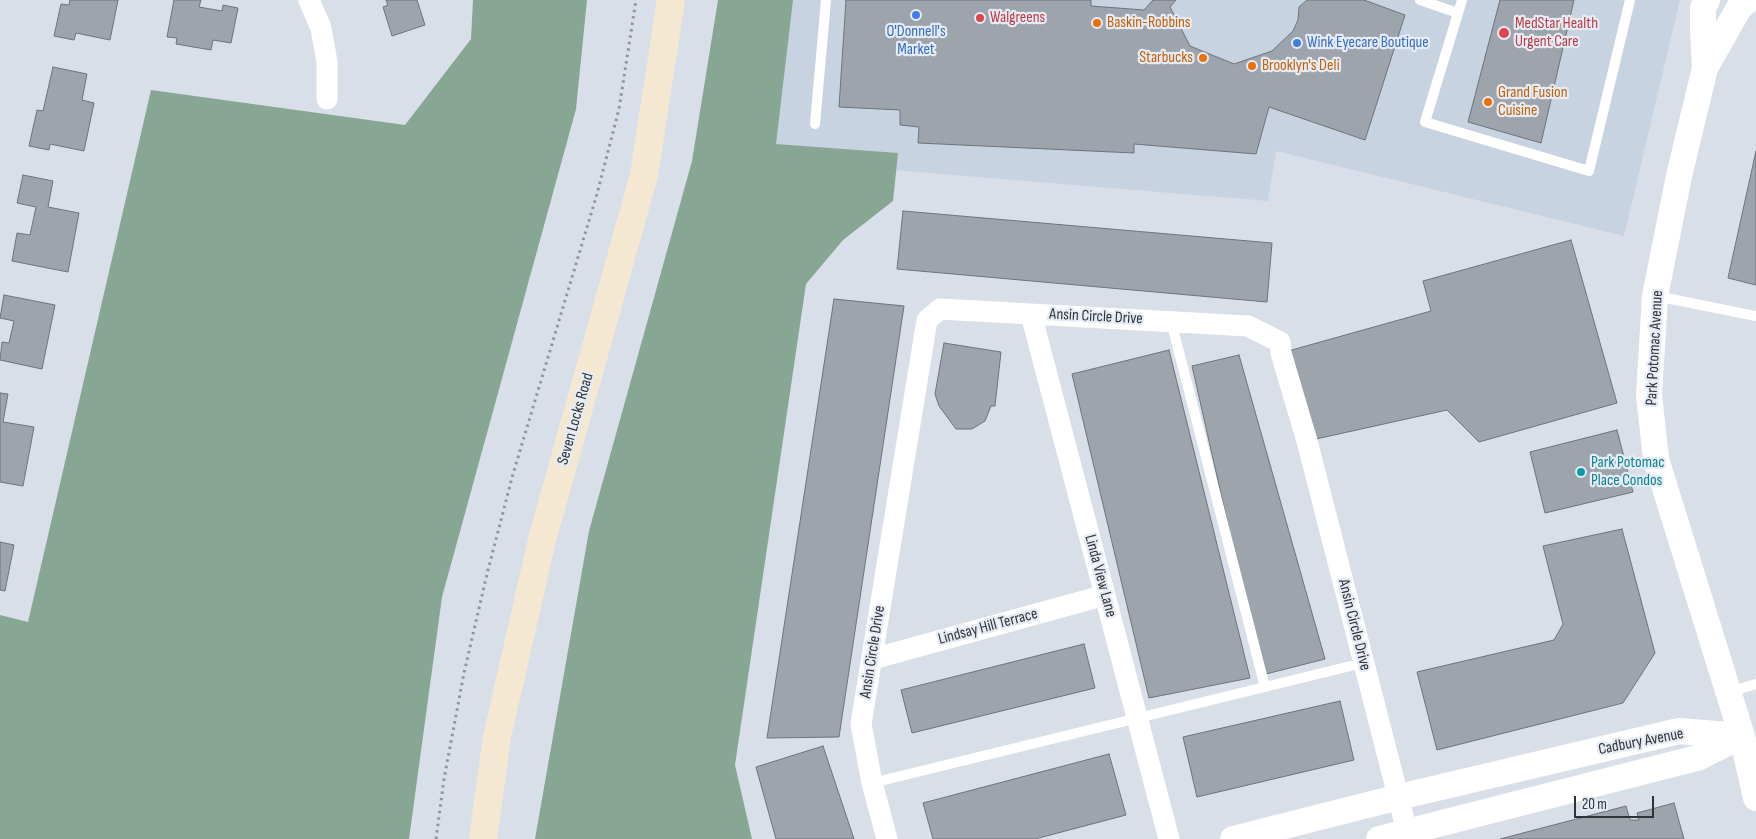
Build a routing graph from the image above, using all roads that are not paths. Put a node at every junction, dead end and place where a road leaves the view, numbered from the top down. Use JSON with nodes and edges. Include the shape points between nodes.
{"nodes":[{"id":1,"x":308,"y":0,"type":"edge"},
{"id":2,"x":671,"y":0,"type":"edge"},
{"id":3,"x":826,"y":0,"type":"edge"},
{"id":4,"x":1420,"y":0,"type":"edge"},
{"id":5,"x":1462,"y":0,"type":"edge"},
{"id":6,"x":1630,"y":0,"type":"edge"},
{"id":7,"x":1706,"y":0,"type":"edge"},
{"id":8,"x":1748,"y":0,"type":"edge"},
{"id":9,"x":1458,"y":13,"type":"junction"},
{"id":10,"x":1704,"y":68,"type":"junction"},
{"id":11,"x":327,"y":99,"type":"dead end"},
{"id":12,"x":815,"y":124,"type":"dead end"},
{"id":13,"x":1655,"y":296,"type":"junction"},
{"id":14,"x":1031,"y":314,"type":"junction"},
{"id":15,"x":1756,"y":316,"type":"edge"},
{"id":16,"x":1171,"y":322,"type":"junction"},
{"id":17,"x":1105,"y":595,"type":"junction"},
{"id":18,"x":872,"y":659,"type":"junction"},
{"id":19,"x":1364,"y":663,"type":"junction"},
{"id":20,"x":1756,"y":684,"type":"edge"},
{"id":21,"x":1265,"y":687,"type":"junction"},
{"id":22,"x":1729,"y":692,"type":"junction"},
{"id":23,"x":1137,"y":718,"type":"junction"},
{"id":24,"x":1748,"y":748,"type":"edge"},
{"id":25,"x":872,"y":783,"type":"junction"},
{"id":26,"x":1399,"y":797,"type":"junction"},
{"id":27,"x":1756,"y":798,"type":"edge"},
{"id":28,"x":1408,"y":836,"type":"edge"},
{"id":29,"x":483,"y":839,"type":"edge"},
{"id":30,"x":887,"y":839,"type":"edge"},
{"id":31,"x":1169,"y":839,"type":"edge"},
{"id":32,"x":1233,"y":839,"type":"edge"},
{"id":33,"x":1379,"y":839,"type":"edge"}],
"edges":[{"from":1,"to":11,"type":"street","via":[[320,28],[327,62]]},
{"from":2,"to":29,"type":"main road","name":"Seven Locks Road","via":[[644,175],[542,540],[497,737]]},
{"from":3,"to":12,"type":"lane"},
{"from":4,"to":9,"type":"lane"},
{"from":5,"to":9,"type":"lane"},
{"from":6,"to":9,"type":"lane","via":[[1589,171],[1425,122]]},
{"from":7,"to":10,"type":"street"},
{"from":8,"to":10,"type":"street","via":[[1738,8]]},
{"from":10,"to":13,"type":"street","name":"Park Potomac Avenue"},
{"from":13,"to":15,"type":"lane"},
{"from":13,"to":22,"type":"street","name":"Park Potomac Avenue","via":[[1649,395],[1656,459]]},
{"from":14,"to":16,"type":"street","name":"Ansin Circle Drive"},
{"from":14,"to":17,"type":"street","name":"Linda View Lane"},
{"from":14,"to":18,"type":"street","name":"Ansin Circle Drive","via":[[940,309],[927,320]]},
{"from":16,"to":19,"type":"street","name":"Ansin Circle Drive","via":[[1248,326],[1280,342]]},
{"from":16,"to":21,"type":"lane"},
{"from":17,"to":18,"type":"street","name":"Lindsay Hill Terrace"},
{"from":17,"to":23,"type":"street","name":"Linda View Lane"},
{"from":18,"to":25,"type":"street","name":"Ansin Circle Drive","via":[[861,724]]},
{"from":19,"to":21,"type":"lane"},
{"from":19,"to":26,"type":"street","name":"Ansin Circle Drive"},
{"from":20,"to":22,"type":"lane"},
{"from":21,"to":23,"type":"lane"},
{"from":22,"to":24,"type":"street","name":"Park Potomac Avenue"},
{"from":23,"to":25,"type":"lane"},
{"from":23,"to":31,"type":"street","name":"Linda View Lane"},
{"from":24,"to":26,"type":"street","name":"Cadbury Avenue","via":[[1679,731]]},
{"from":24,"to":27,"type":"street","name":"Park Potomac Avenue"},
{"from":24,"to":28,"type":"street","name":"Cadbury Avenue","via":[[1697,758]]},
{"from":25,"to":30,"type":"street","name":"Ansin Circle Drive"},
{"from":26,"to":28,"type":"street","name":"Ansin Circle Drive"},
{"from":26,"to":32,"type":"street","name":"Cadbury Avenue"},
{"from":28,"to":33,"type":"street","name":"Cadbury Avenue"}]}
